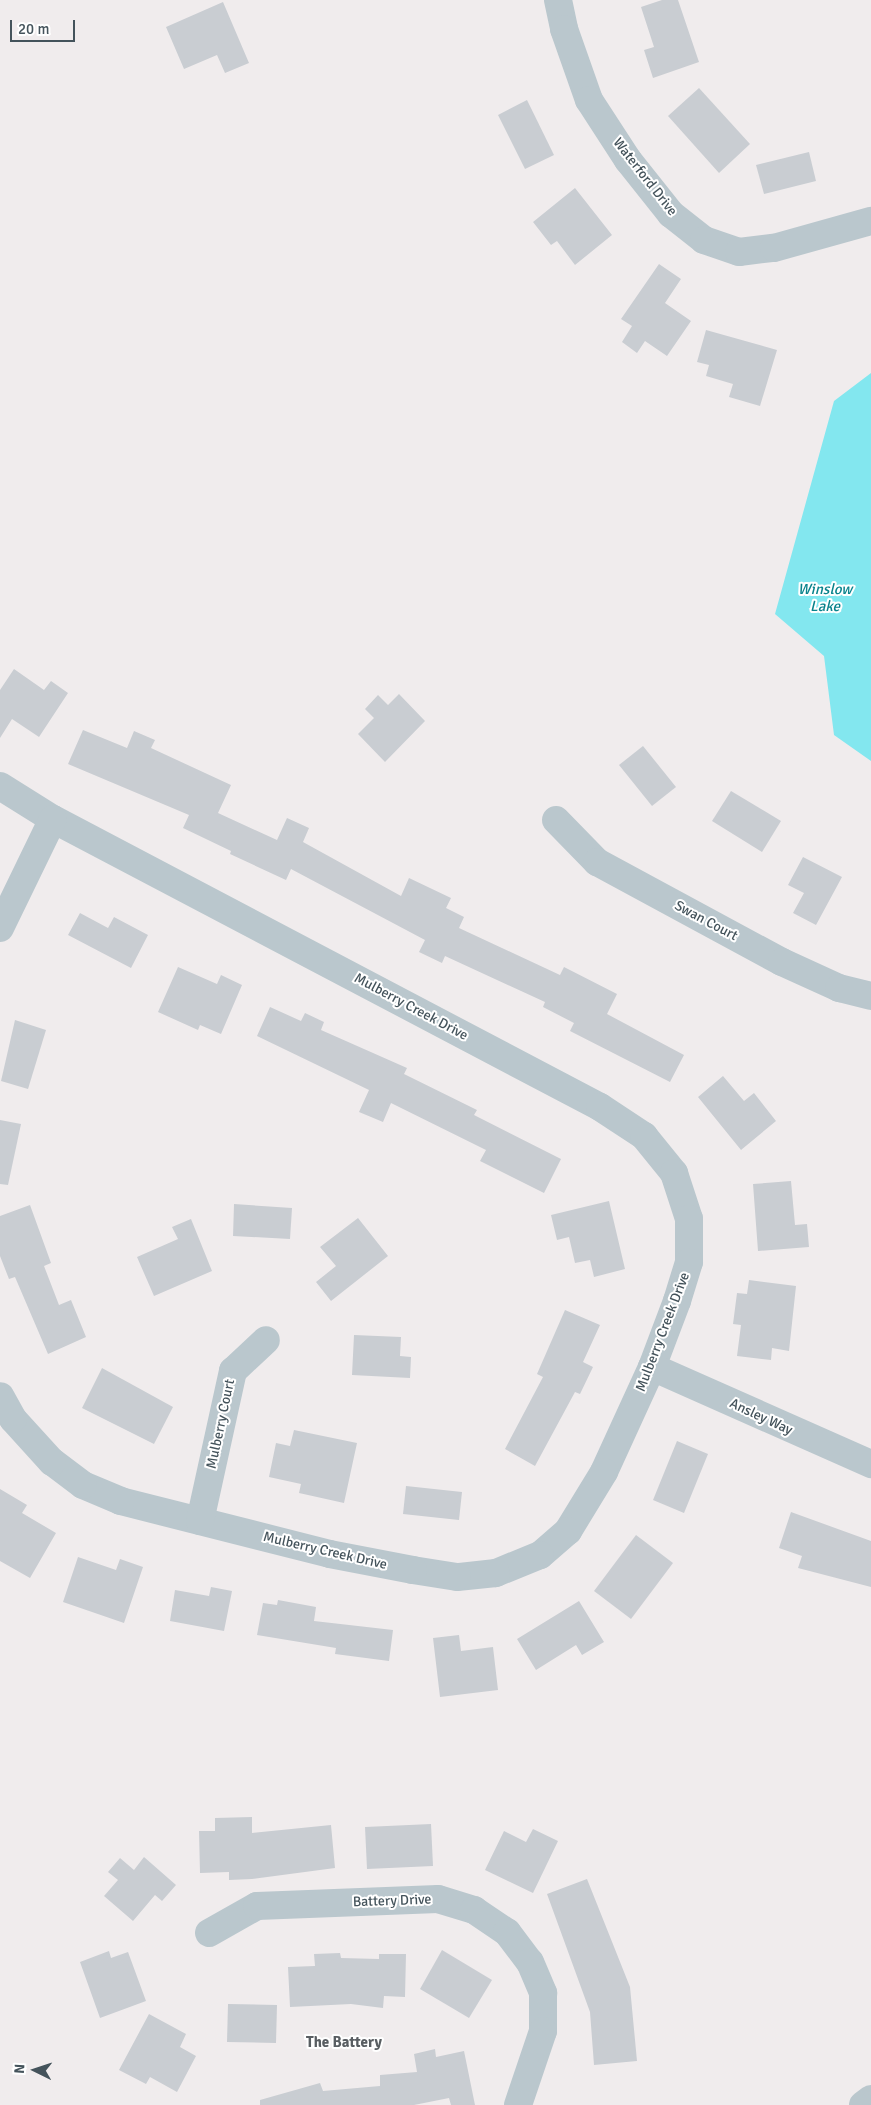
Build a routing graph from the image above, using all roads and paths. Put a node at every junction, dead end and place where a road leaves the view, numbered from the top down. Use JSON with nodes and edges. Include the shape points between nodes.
{"nodes":[{"id":1,"x":558,"y":0,"type":"edge"},
{"id":2,"x":871,"y":221,"type":"edge"},
{"id":3,"x":0,"y":786,"type":"edge"},
{"id":4,"x":53,"y":819,"type":"junction"},
{"id":5,"x":556,"y":820,"type":"dead end"},
{"id":6,"x":0,"y":928,"type":"edge"},
{"id":7,"x":871,"y":996,"type":"edge"},
{"id":8,"x":266,"y":1340,"type":"dead end"},
{"id":9,"x":652,"y":1367,"type":"junction"},
{"id":10,"x":0,"y":1396,"type":"edge"},
{"id":11,"x":871,"y":1464,"type":"edge"},
{"id":12,"x":200,"y":1521,"type":"junction"},
{"id":13,"x":209,"y":1933,"type":"dead end"},
{"id":14,"x":871,"y":2100,"type":"edge"},
{"id":15,"x":518,"y":2105,"type":"edge"},
{"id":16,"x":863,"y":2105,"type":"edge"}],
"edges":[{"from":1,"to":2,"type":"street","name":"Waterford Drive","via":[[564,29],[589,100],[628,160],[671,214],[704,240],[739,252],[774,248]]},
{"from":3,"to":4,"type":"street","name":"Mulberry Creek Drive"},
{"from":4,"to":6,"type":"street"},
{"from":4,"to":9,"type":"street","name":"Mulberry Creek Drive","via":[[600,1107],[644,1136],[674,1173],[689,1219],[689,1262]]},
{"from":5,"to":7,"type":"street","name":"Swan Court","via":[[598,862],[782,962],[839,988]]},
{"from":8,"to":12,"type":"street","name":"Mulberry Court","via":[[233,1371]]},
{"from":9,"to":11,"type":"street","name":"Ansley Way"},
{"from":9,"to":12,"type":"street","name":"Mulberry Creek Drive","via":[[604,1472],[568,1531],[540,1555],[496,1573],[457,1576],[413,1570],[330,1554]]},
{"from":10,"to":12,"type":"street","name":"Mulberry Creek Drive","via":[[13,1419],[52,1462],[83,1485],[121,1501]]},
{"from":13,"to":15,"type":"street","name":"Battery Drive","via":[[257,1906],[438,1899],[474,1910],[507,1932],[530,1962],[543,1993],[543,2031]]},
{"from":14,"to":16,"type":"street"}]}
